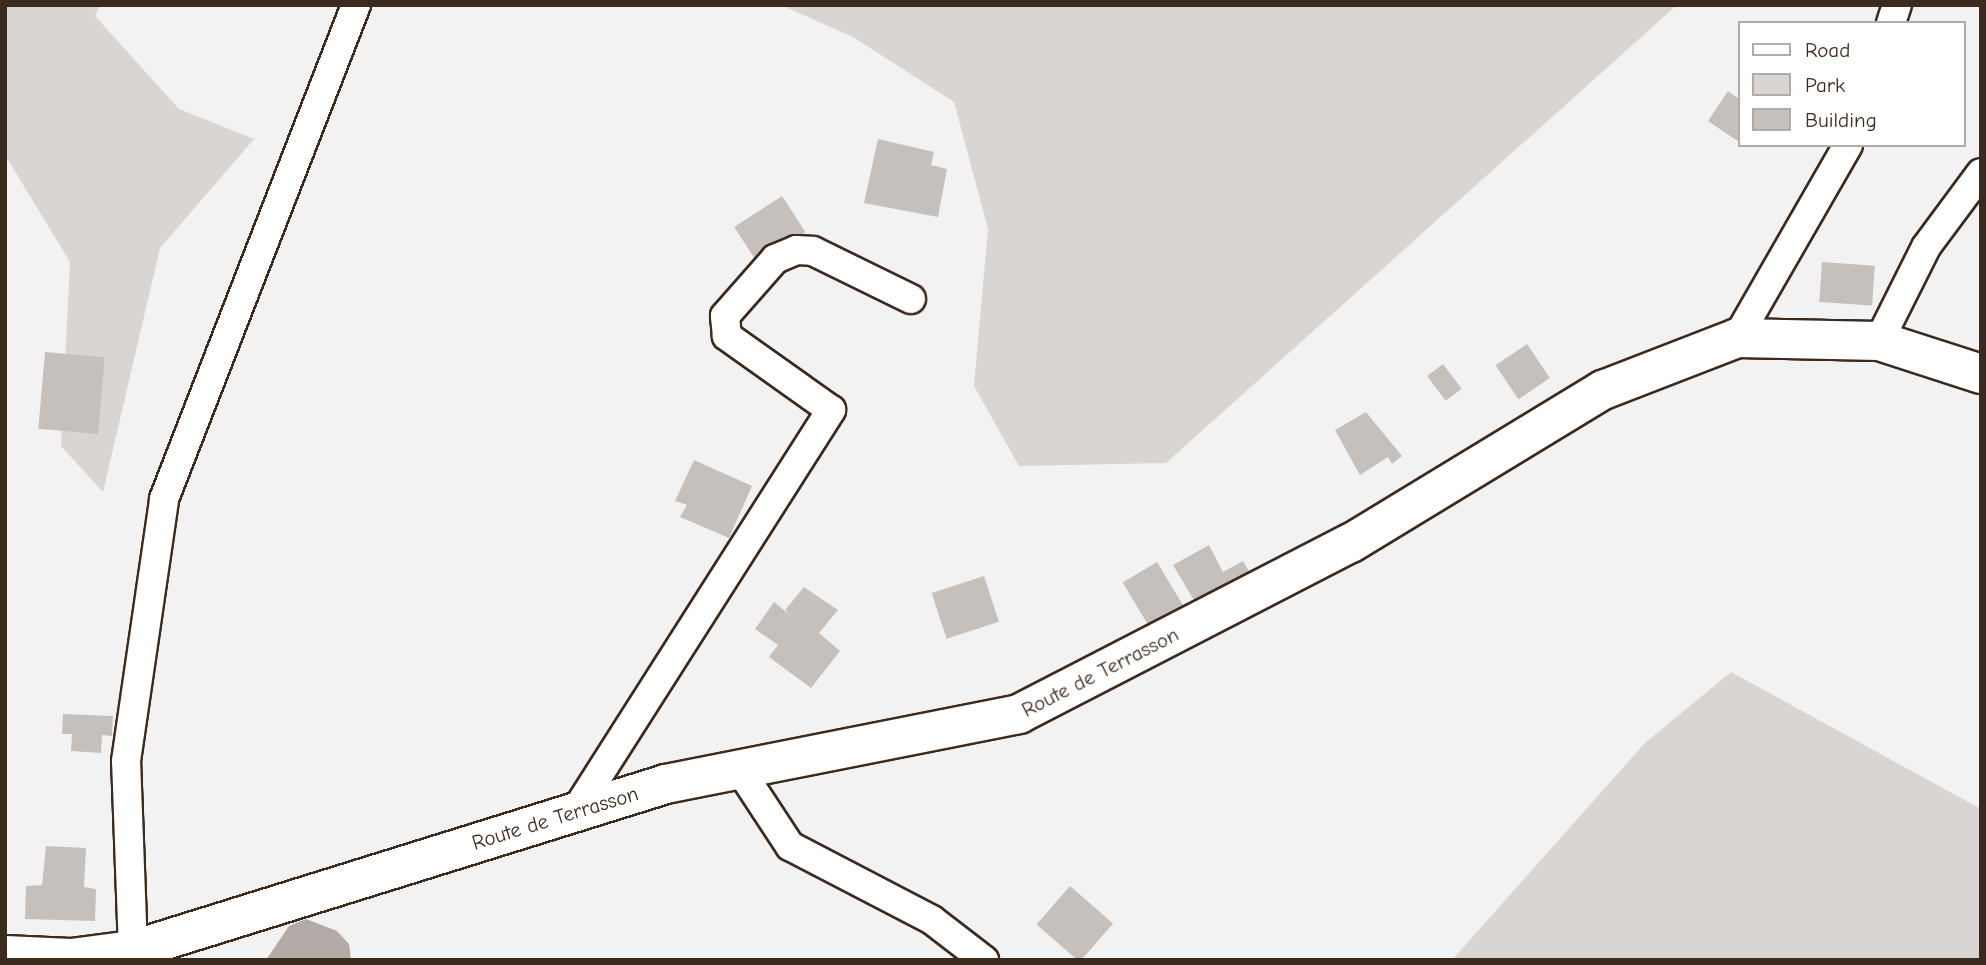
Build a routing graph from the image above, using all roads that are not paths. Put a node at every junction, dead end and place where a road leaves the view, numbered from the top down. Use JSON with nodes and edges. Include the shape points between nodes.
{"nodes":[{"id":1,"x":356,"y":5,"type":"edge"},
{"id":2,"x":1847,"y":147,"type":"edge"},
{"id":3,"x":1981,"y":173,"type":"edge"},
{"id":4,"x":911,"y":299,"type":"dead end"},
{"id":5,"x":1737,"y":338,"type":"junction"},
{"id":6,"x":1879,"y":341,"type":"junction"},
{"id":7,"x":1981,"y":373,"type":"edge"},
{"id":8,"x":740,"y":770,"type":"junction"},
{"id":9,"x":575,"y":812,"type":"junction"},
{"id":10,"x":133,"y":950,"type":"junction"},
{"id":11,"x":5,"y":955,"type":"edge"},
{"id":12,"x":984,"y":960,"type":"edge"}],
"edges":[{"from":1,"to":10,"type":"street","via":[[164,499],[125,761]]},
{"from":2,"to":5,"type":"street"},
{"from":3,"to":6,"type":"street","via":[[1926,247]]},
{"from":4,"to":9,"type":"street","via":[[800,250],[775,258],[725,316],[727,336],[831,410]]},
{"from":5,"to":6,"type":"street","name":"Route de Terrasson"},
{"from":5,"to":8,"type":"street","name":"Route de Terrasson","via":[[1603,390],[1351,543],[1019,714]]},
{"from":6,"to":7,"type":"street","name":"Route de Terrasson"},
{"from":8,"to":9,"type":"street","name":"Route de Terrasson"},
{"from":8,"to":12,"type":"street","via":[[790,846],[932,920]]},
{"from":9,"to":10,"type":"street","name":"Route de Terrasson"},
{"from":10,"to":11,"type":"street","name":"Route de Terrasson","via":[[71,958]]}]}
